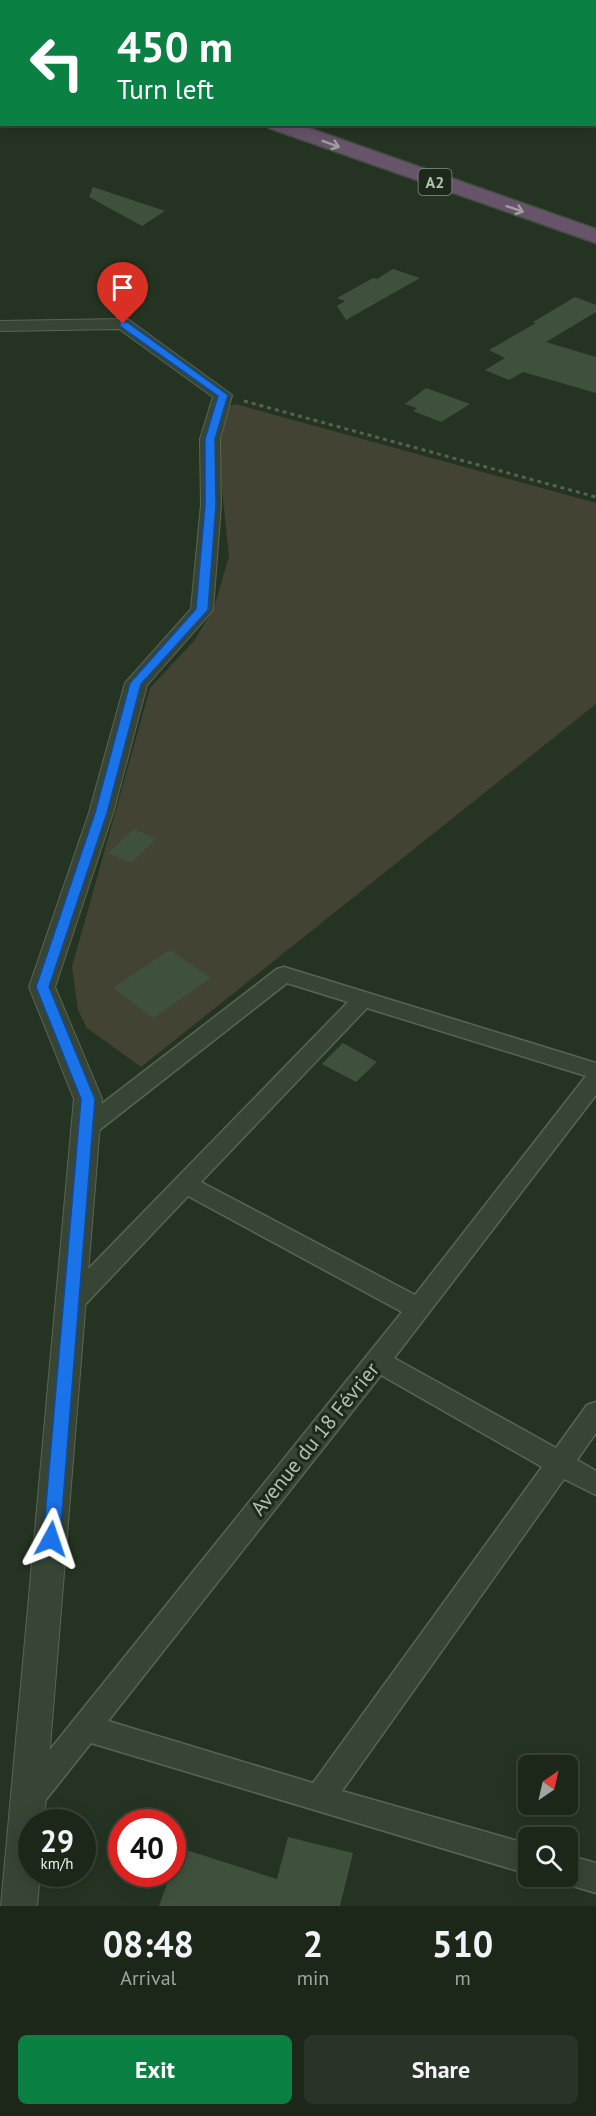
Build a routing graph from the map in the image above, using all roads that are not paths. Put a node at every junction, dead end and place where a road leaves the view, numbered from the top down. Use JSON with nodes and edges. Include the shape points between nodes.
{"nodes":[{"id":1,"x":281,"y":126,"type":"edge"},
{"id":2,"x":337,"y":126,"type":"edge"},
{"id":3,"x":596,"y":215,"type":"edge"},
{"id":4,"x":596,"y":236,"type":"edge"},
{"id":5,"x":0,"y":326,"type":"edge"},
{"id":6,"x":362,"y":1000,"type":"junction"},
{"id":7,"x":596,"y":1071,"type":"edge"},
{"id":8,"x":596,"y":1079,"type":"edge"},
{"id":9,"x":85,"y":1129,"type":"junction"},
{"id":10,"x":185,"y":1184,"type":"junction"},
{"id":11,"x":71,"y":1303,"type":"junction"},
{"id":12,"x":419,"y":1309,"type":"junction"},
{"id":13,"x":377,"y":1361,"type":"junction"},
{"id":14,"x":596,"y":1413,"type":"edge"},
{"id":15,"x":559,"y":1464,"type":"junction"},
{"id":16,"x":596,"y":1484,"type":"edge"},
{"id":17,"x":85,"y":1728,"type":"junction"},
{"id":18,"x":30,"y":1797,"type":"junction"},
{"id":19,"x":319,"y":1799,"type":"junction"},
{"id":20,"x":518,"y":1855,"type":"edge"},
{"id":21,"x":578,"y":1873,"type":"edge"},
{"id":22,"x":596,"y":1878,"type":"edge"},
{"id":23,"x":19,"y":1906,"type":"edge"}],
"edges":[{"from":1,"to":4,"type":"highway","number":"A2","one_way":true},
{"from":2,"to":3,"type":"highway","number":"A2"},
{"from":5,"to":9,"type":"street","via":[[123,324],[223,395],[210,439],[210,505],[202,610],[136,683],[101,813],[42,987],[88,1099]]},
{"from":6,"to":7,"type":"street"},
{"from":6,"to":9,"type":"street","via":[[284,974]]},
{"from":6,"to":10,"type":"street"},
{"from":8,"to":12,"type":"street","name":"Avenue du 18 Février"},
{"from":9,"to":11,"type":"street"},
{"from":10,"to":11,"type":"street"},
{"from":10,"to":12,"type":"street"},
{"from":11,"to":18,"type":"street"},
{"from":12,"to":13,"type":"street","name":"Avenue du 18 Février"},
{"from":13,"to":15,"type":"street"},
{"from":13,"to":17,"type":"street","name":"Avenue du 18 Février"},
{"from":14,"to":15,"type":"street"},
{"from":15,"to":16,"type":"street"},
{"from":15,"to":19,"type":"street"},
{"from":17,"to":18,"type":"street","name":"Avenue du 18 Février"},
{"from":17,"to":19,"type":"street"},
{"from":18,"to":23,"type":"street"},
{"from":19,"to":20,"type":"street"},
{"from":21,"to":22,"type":"street"}]}
